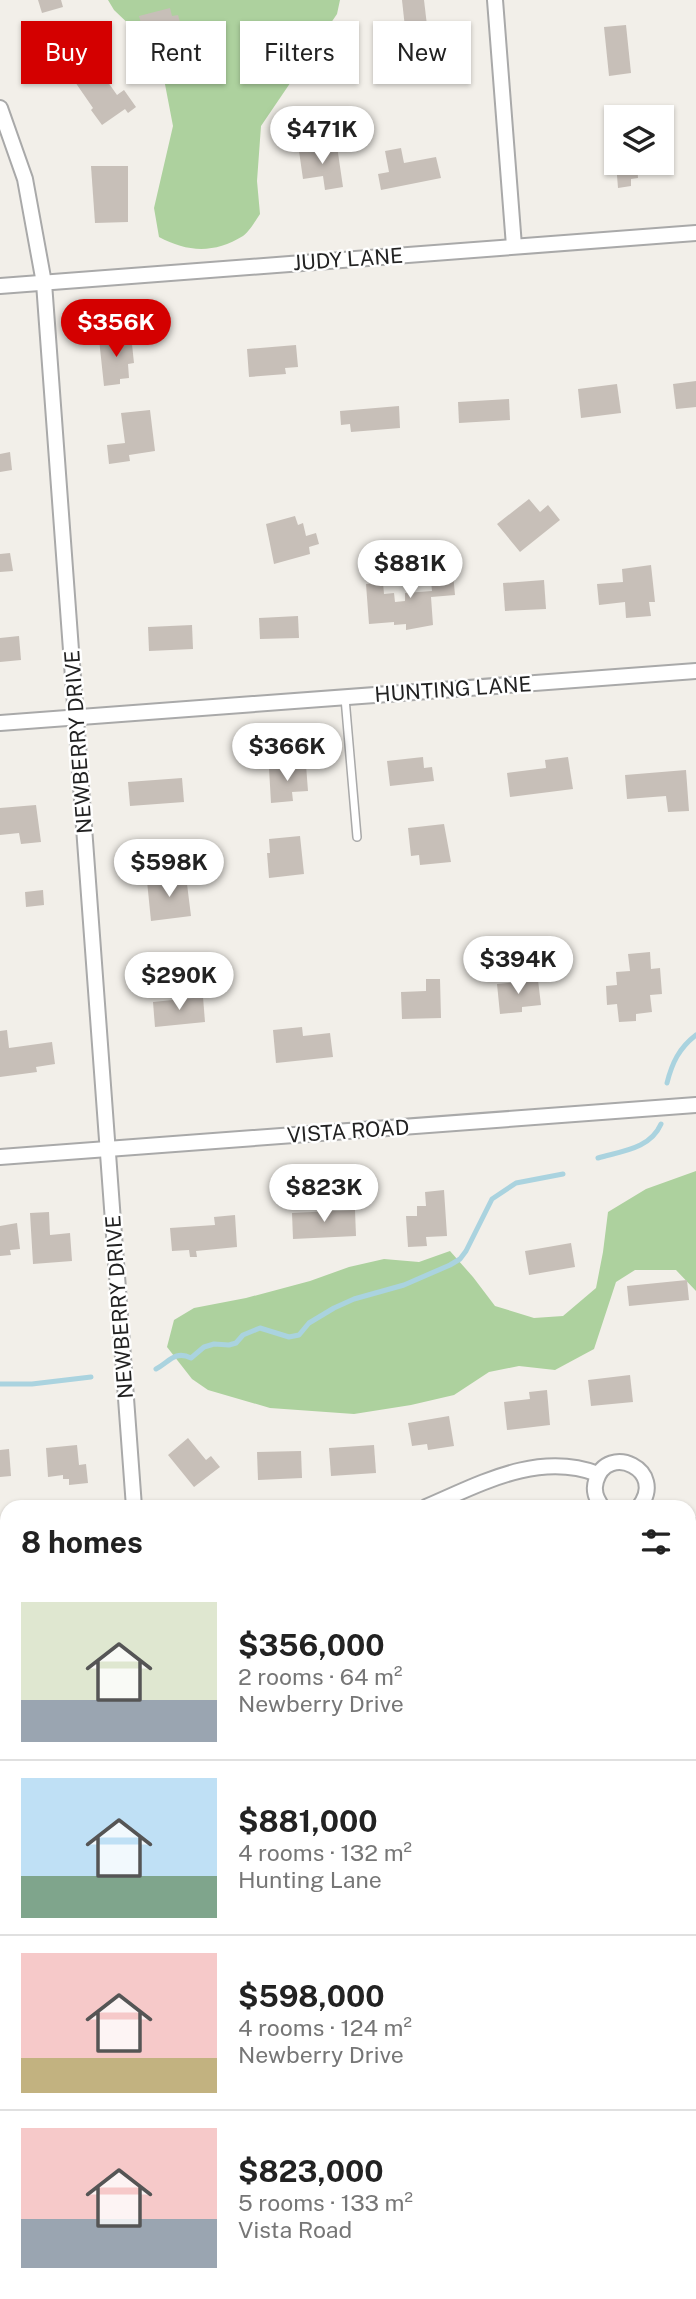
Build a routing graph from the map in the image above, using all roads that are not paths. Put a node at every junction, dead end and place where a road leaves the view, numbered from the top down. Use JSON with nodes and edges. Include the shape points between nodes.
{"nodes":[{"id":1,"x":495,"y":0,"type":"edge"},
{"id":2,"x":0,"y":108,"type":"edge"},
{"id":3,"x":696,"y":233,"type":"edge"},
{"id":4,"x":514,"y":247,"type":"junction"},
{"id":5,"x":44,"y":283,"type":"junction"},
{"id":6,"x":0,"y":286,"type":"edge"},
{"id":7,"x":696,"y":671,"type":"edge"},
{"id":8,"x":345,"y":697,"type":"junction"},
{"id":9,"x":76,"y":717,"type":"junction"},
{"id":10,"x":0,"y":723,"type":"edge"},
{"id":11,"x":357,"y":837,"type":"dead end"},
{"id":12,"x":696,"y":1104,"type":"edge"},
{"id":13,"x":108,"y":1149,"type":"junction"},
{"id":14,"x":0,"y":1157,"type":"edge"},
{"id":15,"x":598,"y":1474,"type":"junction"},
{"id":16,"x":133,"y":1500,"type":"edge"},
{"id":17,"x":442,"y":1500,"type":"edge"},
{"id":18,"x":597,"y":1500,"type":"edge"},
{"id":19,"x":645,"y":1500,"type":"edge"}],
"edges":[{"from":1,"to":4,"type":"street"},
{"from":2,"to":5,"type":"street","name":"NEWBERRY DRIVE","via":[[25,179]]},
{"from":3,"to":4,"type":"street","name":"JUDY LANE"},
{"from":4,"to":5,"type":"street","name":"JUDY LANE"},
{"from":5,"to":6,"type":"street","name":"JUDY LANE"},
{"from":5,"to":9,"type":"street","name":"NEWBERRY DRIVE"},
{"from":7,"to":8,"type":"street","name":"HUNTING LANE"},
{"from":8,"to":9,"type":"street","name":"HUNTING LANE"},
{"from":8,"to":11,"type":"lane"},
{"from":9,"to":10,"type":"street","name":"HUNTING LANE"},
{"from":9,"to":13,"type":"street","name":"NEWBERRY DRIVE"},
{"from":12,"to":13,"type":"street","name":"VISTA ROAD"},
{"from":13,"to":14,"type":"street","name":"VISTA ROAD"},
{"from":13,"to":16,"type":"street","name":"NEWBERRY DRIVE"},
{"from":15,"to":17,"type":"street","via":[[573,1466],[539,1466],[491,1479]]},
{"from":15,"to":18,"type":"street","via":[[594,1485]]},
{"from":15,"to":19,"type":"street","via":[[607,1465],[629,1463],[646,1479]]}]}
